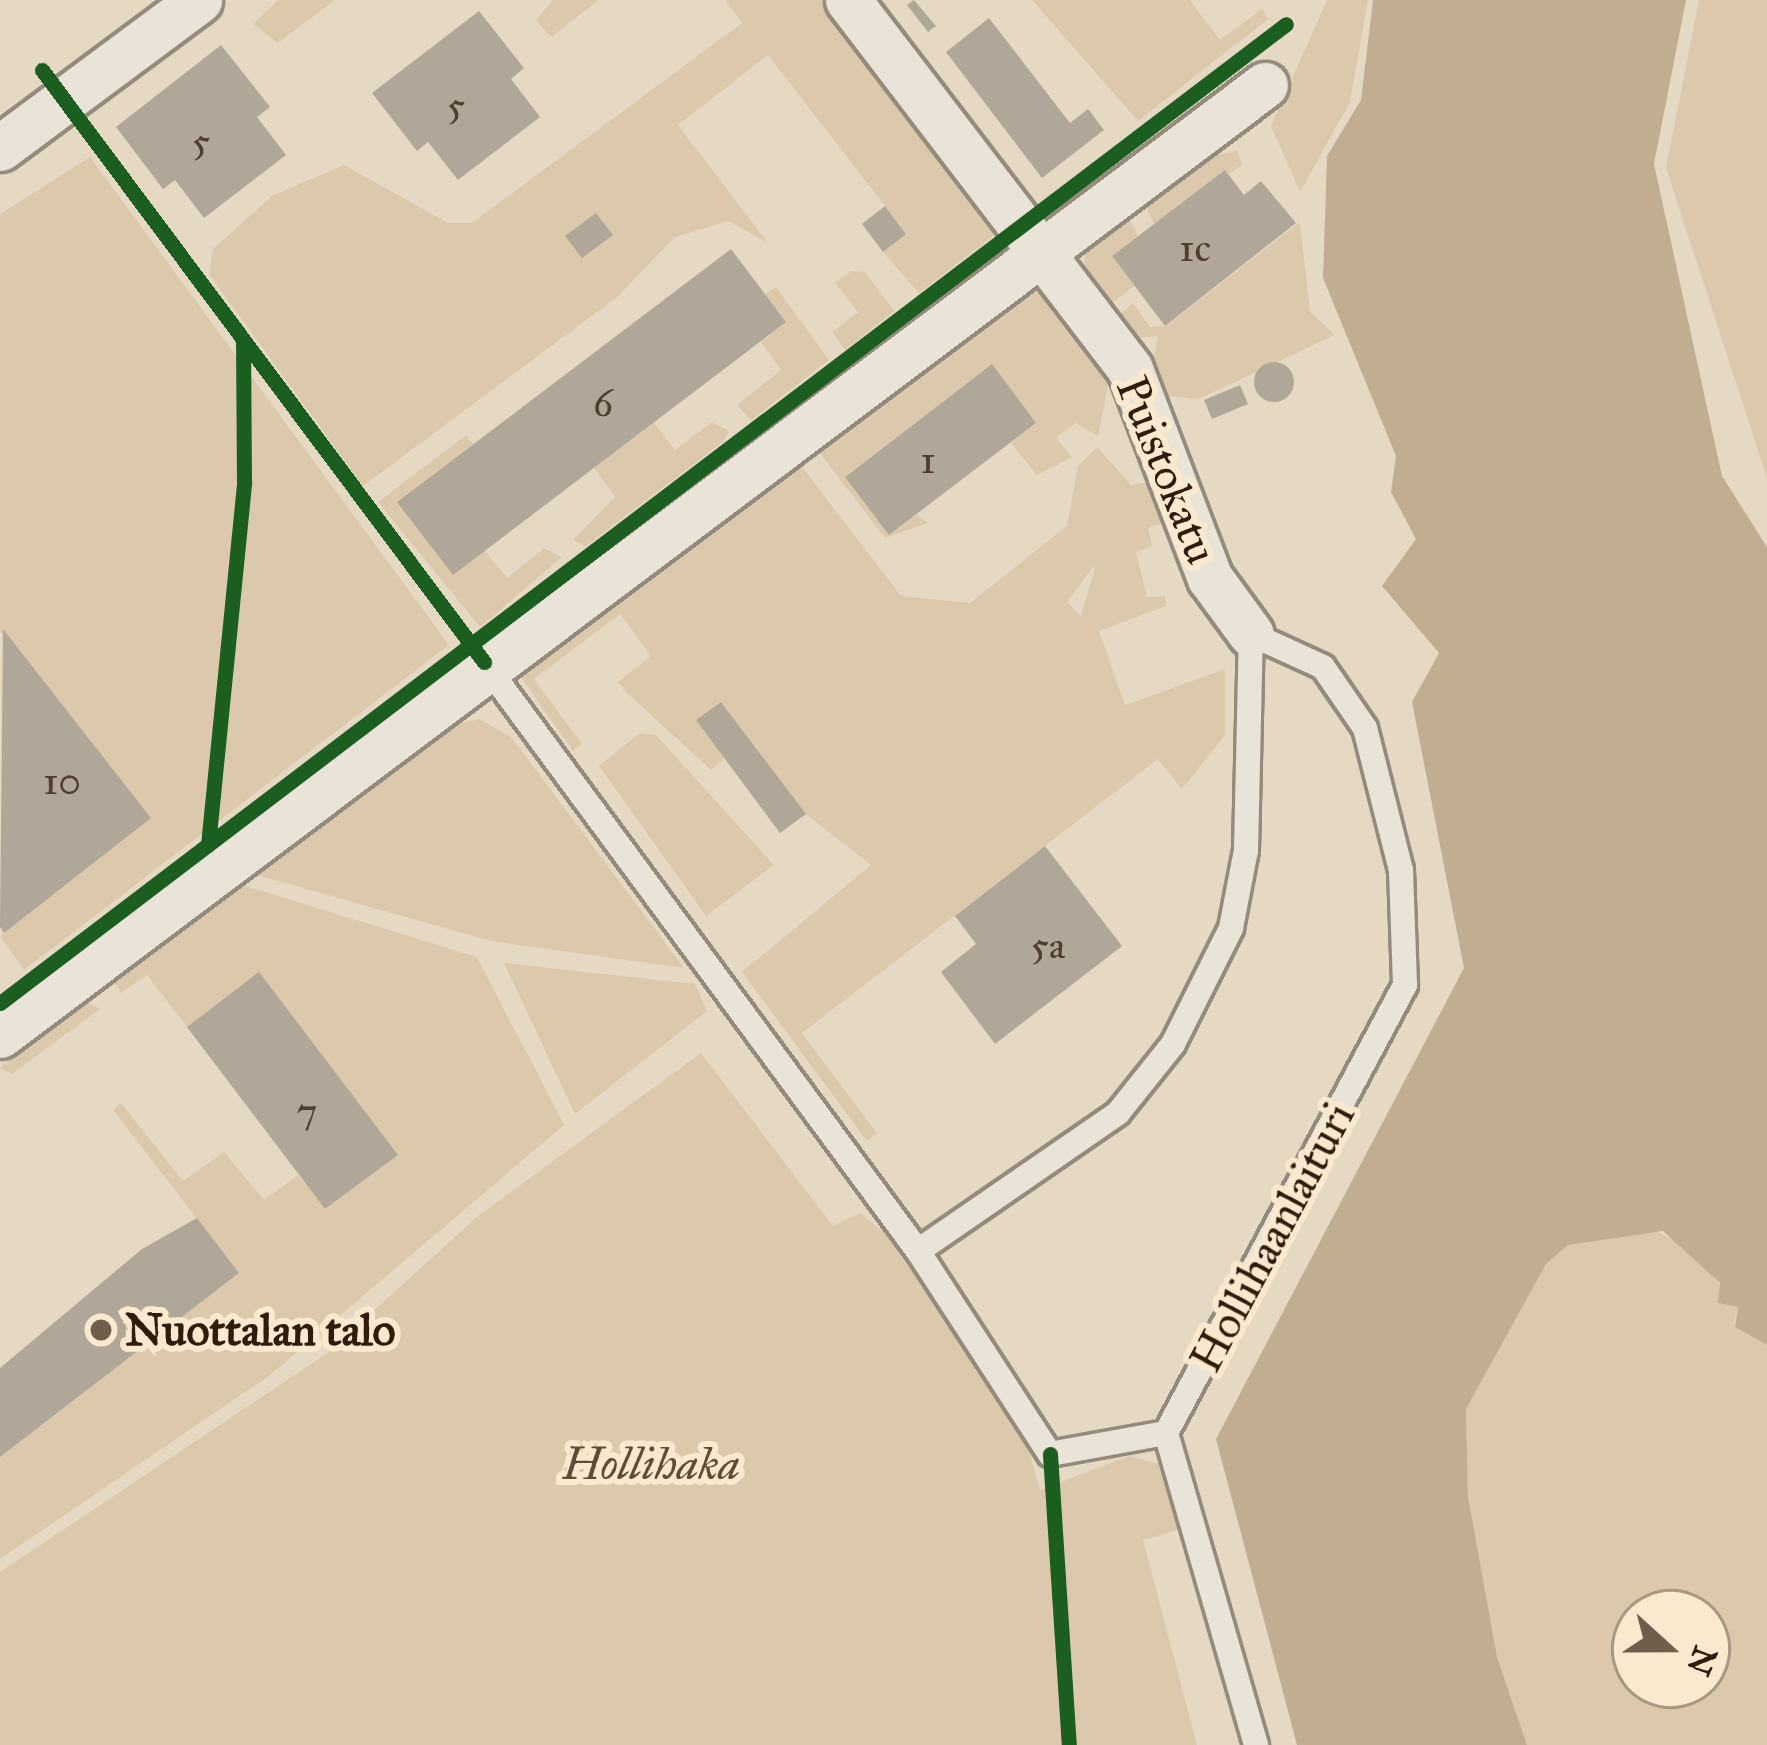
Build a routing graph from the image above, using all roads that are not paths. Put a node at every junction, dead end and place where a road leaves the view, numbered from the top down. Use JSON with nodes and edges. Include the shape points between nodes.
{"nodes":[{"id":1,"x":199,"y":0,"type":"edge"},
{"id":2,"x":848,"y":0,"type":"edge"},
{"id":3,"x":1265,"y":85,"type":"dead end"},
{"id":4,"x":0,"y":148,"type":"edge"},
{"id":5,"x":1037,"y":249,"type":"junction"},
{"id":6,"x":1251,"y":634,"type":"junction"},
{"id":7,"x":484,"y":662,"type":"junction"},
{"id":8,"x":0,"y":1035,"type":"edge"},
{"id":9,"x":919,"y":1251,"type":"junction"},
{"id":10,"x":1166,"y":1433,"type":"junction"},
{"id":11,"x":1256,"y":1745,"type":"edge"}],
"edges":[{"from":1,"to":4,"type":"street"},
{"from":2,"to":5,"type":"street","name":"Puistokatu"},
{"from":3,"to":5,"type":"street"},
{"from":5,"to":6,"type":"street","name":"Puistokatu","via":[[1130,369],[1210,578]]},
{"from":5,"to":7,"type":"street"},
{"from":6,"to":9,"type":"lane","via":[[1246,850],[1207,986],[1118,1113]]},
{"from":6,"to":10,"type":"lane","name":"Hollihaanlaituri","via":[[1323,667],[1365,728],[1401,870],[1405,985]]},
{"from":7,"to":8,"type":"street"},
{"from":7,"to":9,"type":"lane"},
{"from":9,"to":10,"type":"lane","via":[[1050,1454]]},
{"from":10,"to":11,"type":"lane"}]}
